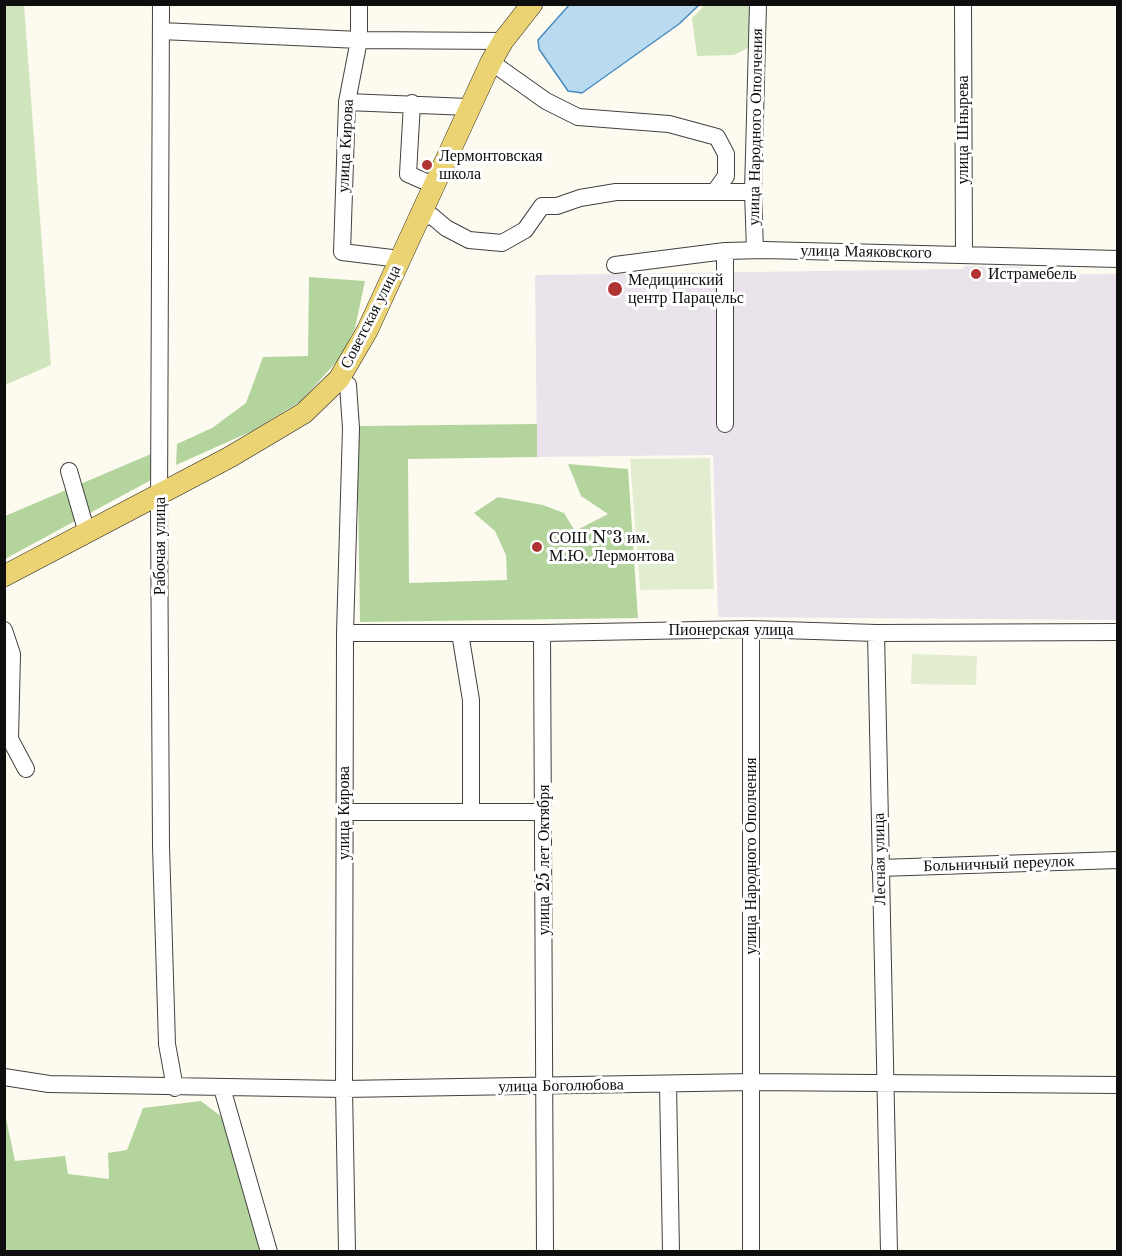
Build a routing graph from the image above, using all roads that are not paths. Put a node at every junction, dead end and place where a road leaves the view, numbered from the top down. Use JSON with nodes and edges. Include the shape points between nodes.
{"nodes":[{"id":1,"x":161,"y":4,"type":"edge"},
{"id":2,"x":359,"y":4,"type":"edge"},
{"id":3,"x":531,"y":4,"type":"edge"},
{"id":4,"x":758,"y":4,"type":"edge"},
{"id":5,"x":963,"y":4,"type":"edge"},
{"id":6,"x":161,"y":31,"type":"junction"},
{"id":7,"x":359,"y":40,"type":"junction"},
{"id":8,"x":503,"y":41,"type":"junction"},
{"id":9,"x":491,"y":62,"type":"junction"},
{"id":10,"x":347,"y":102,"type":"junction"},
{"id":11,"x":412,"y":103,"type":"junction"},
{"id":12,"x":468,"y":107,"type":"junction"},
{"id":13,"x":433,"y":186,"type":"junction"},
{"id":14,"x":716,"y":190,"type":"junction"},
{"id":15,"x":753,"y":192,"type":"junction"},
{"id":16,"x":418,"y":218,"type":"junction"},
{"id":17,"x":755,"y":250,"type":"junction"},
{"id":18,"x":725,"y":251,"type":"junction"},
{"id":19,"x":964,"y":255,"type":"junction"},
{"id":20,"x":400,"y":259,"type":"junction"},
{"id":21,"x":1118,"y":259,"type":"edge"},
{"id":22,"x":615,"y":265,"type":"dead end"},
{"id":23,"x":339,"y":379,"type":"junction"},
{"id":24,"x":725,"y":424,"type":"dead end"},
{"id":25,"x":69,"y":471,"type":"dead end"},
{"id":26,"x":159,"y":494,"type":"junction"},
{"id":27,"x":87,"y":533,"type":"junction"},
{"id":28,"x":4,"y":576,"type":"edge"},
{"id":29,"x":751,"y":629,"type":"junction"},
{"id":30,"x":4,"y":630,"type":"edge"},
{"id":31,"x":1118,"y":632,"type":"edge"},
{"id":32,"x":345,"y":633,"type":"junction"},
{"id":33,"x":460,"y":633,"type":"junction"},
{"id":34,"x":542,"y":633,"type":"junction"},
{"id":35,"x":876,"y":633,"type":"junction"},
{"id":36,"x":26,"y":769,"type":"dead end"},
{"id":37,"x":471,"y":811,"type":"junction"},
{"id":38,"x":344,"y":812,"type":"junction"},
{"id":39,"x":543,"y":812,"type":"junction"},
{"id":40,"x":1118,"y":860,"type":"edge"},
{"id":41,"x":880,"y":868,"type":"junction"},
{"id":42,"x":4,"y":1077,"type":"edge"},
{"id":43,"x":752,"y":1082,"type":"junction"},
{"id":44,"x":668,"y":1084,"type":"junction"},
{"id":45,"x":885,"y":1085,"type":"junction"},
{"id":46,"x":1118,"y":1085,"type":"edge"},
{"id":47,"x":545,"y":1087,"type":"junction"},
{"id":48,"x":175,"y":1088,"type":"junction"},
{"id":49,"x":222,"y":1088,"type":"junction"},
{"id":50,"x":344,"y":1089,"type":"junction"},
{"id":51,"x":269,"y":1251,"type":"edge"},
{"id":52,"x":347,"y":1251,"type":"edge"},
{"id":53,"x":546,"y":1251,"type":"edge"},
{"id":54,"x":671,"y":1251,"type":"edge"},
{"id":55,"x":751,"y":1251,"type":"edge"},
{"id":56,"x":888,"y":1251,"type":"edge"}],
"edges":[{"from":1,"to":6,"type":"street","name":"Рабочая улица"},
{"from":2,"to":7,"type":"street","name":"улица Кирова"},
{"from":3,"to":8,"type":"main road","name":"Советская улица"},
{"from":4,"to":15,"type":"street","name":"улица Народного Ополчения"},
{"from":5,"to":19,"type":"street","name":"улица Шнырева"},
{"from":6,"to":7,"type":"street"},
{"from":6,"to":26,"type":"street","name":"Рабочая улица"},
{"from":7,"to":8,"type":"street"},
{"from":7,"to":10,"type":"street","name":"улица Кирова"},
{"from":8,"to":9,"type":"main road","name":"Советская улица"},
{"from":9,"to":12,"type":"main road","name":"Советская улица"},
{"from":9,"to":14,"type":"street","via":[[546,101],[578,117],[669,124],[717,137],[726,154],[726,176]]},
{"from":10,"to":11,"type":"street"},
{"from":10,"to":20,"type":"street","name":"улица Кирова","via":[[342,252]]},
{"from":11,"to":12,"type":"street"},
{"from":11,"to":13,"type":"street","via":[[408,174]]},
{"from":12,"to":13,"type":"main road","name":"Советская улица"},
{"from":13,"to":16,"type":"main road","name":"Советская улица"},
{"from":14,"to":15,"type":"street"},
{"from":14,"to":16,"type":"street","via":[[616,192],[542,206],[525,230],[502,243],[469,240],[432,216]]},
{"from":15,"to":17,"type":"street","name":"улица Народного Ополчения"},
{"from":16,"to":20,"type":"main road","name":"Советская улица"},
{"from":17,"to":18,"type":"street","name":"улица Маяковского"},
{"from":17,"to":19,"type":"street","name":"улица Маяковского"},
{"from":18,"to":22,"type":"street","name":"улица Маяковского"},
{"from":18,"to":24,"type":"street"},
{"from":19,"to":21,"type":"street","name":"улица Маяковского"},
{"from":20,"to":23,"type":"main road","name":"Советская улица","via":[[367,331]]},
{"from":23,"to":26,"type":"main road","name":"Советская улица","via":[[304,413]]},
{"from":23,"to":32,"type":"street","name":"улица Кирова","via":[[348,385],[351,428]]},
{"from":25,"to":27,"type":"street"},
{"from":26,"to":27,"type":"main road","name":"Советская улица"},
{"from":26,"to":48,"type":"street","name":"Рабочая улица","via":[[161,846],[167,1044]]},
{"from":27,"to":28,"type":"main road","name":"Советская улица"},
{"from":29,"to":34,"type":"street","name":"Пионерская улица"},
{"from":29,"to":35,"type":"street","name":"Пионерская улица"},
{"from":29,"to":43,"type":"street","name":"улица Народного Ополчения"},
{"from":30,"to":36,"type":"street","via":[[12,654],[10,738]]},
{"from":31,"to":35,"type":"street","name":"Пионерская улица"},
{"from":32,"to":33,"type":"street","name":"Пионерская улица"},
{"from":32,"to":38,"type":"street","name":"улица Кирова"},
{"from":33,"to":34,"type":"street","name":"Пионерская улица"},
{"from":33,"to":37,"type":"street","via":[[471,700]]},
{"from":34,"to":39,"type":"street","name":"улица 25 лет Октября"},
{"from":35,"to":41,"type":"street","name":"Лесная улица"},
{"from":37,"to":38,"type":"street"},
{"from":37,"to":39,"type":"street"},
{"from":38,"to":50,"type":"street","name":"улица Кирова"},
{"from":39,"to":47,"type":"street","name":"улица 25 лет Октября"},
{"from":40,"to":41,"type":"street","name":"Больничный переулок"},
{"from":41,"to":45,"type":"street","name":"Лесная улица"},
{"from":42,"to":48,"type":"street","name":"улица Боголюбова","via":[[49,1084]]},
{"from":43,"to":44,"type":"street","name":"улица Боголюбова"},
{"from":43,"to":45,"type":"street","name":"улица Боголюбова"},
{"from":43,"to":55,"type":"street","name":"улица Народного Ополчения"},
{"from":44,"to":47,"type":"street","name":"улица Боголюбова"},
{"from":44,"to":54,"type":"street"},
{"from":45,"to":46,"type":"street","name":"улица Боголюбова"},
{"from":45,"to":56,"type":"street","name":"Лесная улица"},
{"from":47,"to":50,"type":"street","name":"улица Боголюбова"},
{"from":47,"to":53,"type":"street","name":"улица 25 лет Октября"},
{"from":48,"to":49,"type":"street","name":"улица Боголюбова"},
{"from":49,"to":50,"type":"street","name":"улица Боголюбова"},
{"from":49,"to":51,"type":"street"},
{"from":50,"to":52,"type":"street","name":"улица Кирова"}]}
